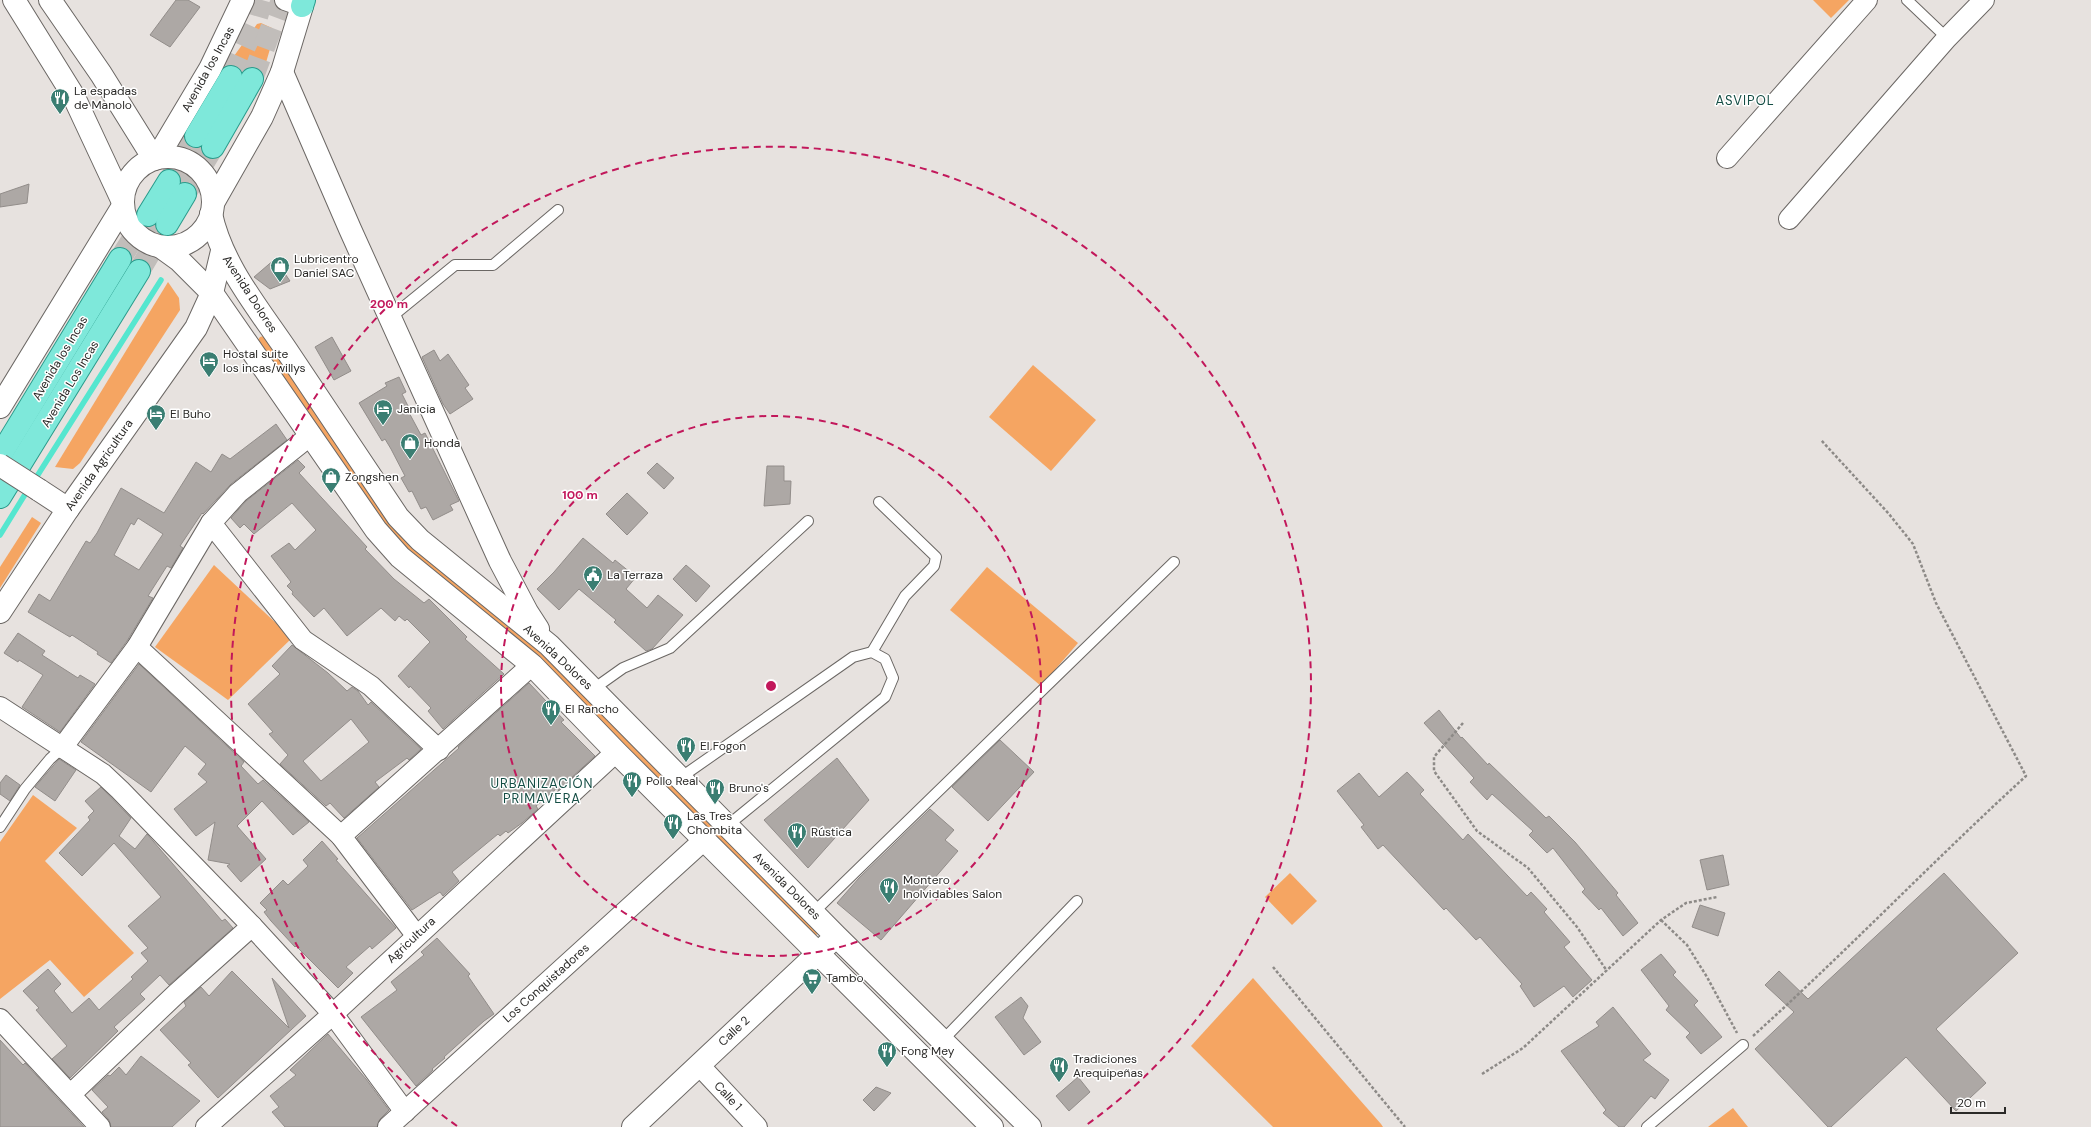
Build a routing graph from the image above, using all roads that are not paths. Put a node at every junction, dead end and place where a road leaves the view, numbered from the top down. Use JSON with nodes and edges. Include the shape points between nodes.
{"nodes":[{"id":1,"x":14,"y":0,"type":"edge"},
{"id":2,"x":50,"y":0,"type":"edge"},
{"id":3,"x":244,"y":0,"type":"edge"},
{"id":4,"x":1867,"y":0,"type":"edge"},
{"id":5,"x":1907,"y":0,"type":"edge"},
{"id":6,"x":1984,"y":0,"type":"edge"},
{"id":7,"x":297,"y":2,"type":"edge"},
{"id":8,"x":1947,"y":38,"type":"junction"},
{"id":9,"x":282,"y":72,"type":"junction"},
{"id":10,"x":241,"y":78,"type":"tunnel mouth"},
{"id":11,"x":205,"y":141,"type":"tunnel mouth"},
{"id":12,"x":155,"y":158,"type":"junction"},
{"id":13,"x":1727,"y":158,"type":"dead end"},
{"id":14,"x":177,"y":188,"type":"tunnel mouth"},
{"id":15,"x":123,"y":204,"type":"junction"},
{"id":16,"x":212,"y":208,"type":"junction"},
{"id":17,"x":558,"y":210,"type":"dead end"},
{"id":18,"x":158,"y":219,"type":"tunnel mouth"},
{"id":19,"x":1789,"y":220,"type":"dead end"},
{"id":20,"x":161,"y":247,"type":"junction"},
{"id":21,"x":222,"y":251,"type":"junction"},
{"id":22,"x":120,"y":259,"type":"tunnel mouth"},
{"id":23,"x":139,"y":271,"type":"tunnel mouth"},
{"id":24,"x":212,"y":293,"type":"junction"},
{"id":25,"x":390,"y":318,"type":"junction"},
{"id":26,"x":234,"y":324,"type":"junction"},
{"id":27,"x":196,"y":328,"type":"junction"},
{"id":28,"x":0,"y":407,"type":"edge"},
{"id":29,"x":311,"y":435,"type":"junction"},
{"id":30,"x":0,"y":456,"type":"edge"},
{"id":31,"x":0,"y":465,"type":"edge"},
{"id":32,"x":0,"y":498,"type":"edge"},
{"id":33,"x":879,"y":502,"type":"dead end"},
{"id":34,"x":68,"y":510,"type":"junction"},
{"id":35,"x":808,"y":521,"type":"dead end"},
{"id":36,"x":211,"y":523,"type":"junction"},
{"id":37,"x":1174,"y":562,"type":"dead end"},
{"id":38,"x":0,"y":612,"type":"edge"},
{"id":39,"x":549,"y":646,"type":"junction"},
{"id":40,"x":137,"y":647,"type":"junction"},
{"id":41,"x":872,"y":652,"type":"junction"},
{"id":42,"x":532,"y":665,"type":"junction"},
{"id":43,"x":592,"y":690,"type":"junction"},
{"id":44,"x":0,"y":707,"type":"edge"},
{"id":45,"x":62,"y":748,"type":"junction"},
{"id":46,"x":439,"y":750,"type":"junction"},
{"id":47,"x":616,"y":752,"type":"junction"},
{"id":48,"x":680,"y":778,"type":"junction"},
{"id":49,"x":727,"y":826,"type":"junction"},
{"id":50,"x":0,"y":827,"type":"edge"},
{"id":51,"x":342,"y":836,"type":"junction"},
{"id":52,"x":704,"y":840,"type":"junction"},
{"id":53,"x":1077,"y":900,"type":"dead end"},
{"id":54,"x":813,"y":913,"type":"junction"},
{"id":55,"x":252,"y":926,"type":"junction"},
{"id":56,"x":416,"y":935,"type":"junction"},
{"id":57,"x":836,"y":936,"type":"junction"},
{"id":58,"x":818,"y":953,"type":"junction"},
{"id":59,"x":332,"y":1014,"type":"junction"},
{"id":60,"x":0,"y":1019,"type":"edge"},
{"id":61,"x":942,"y":1041,"type":"junction"},
{"id":62,"x":1743,"y":1045,"type":"road end"},
{"id":63,"x":699,"y":1065,"type":"junction"},
{"id":64,"x":71,"y":1094,"type":"junction"},
{"id":65,"x":405,"y":1112,"type":"junction"},
{"id":66,"x":100,"y":1127,"type":"edge"},
{"id":67,"x":206,"y":1127,"type":"edge"},
{"id":68,"x":388,"y":1127,"type":"edge"},
{"id":69,"x":633,"y":1127,"type":"edge"},
{"id":70,"x":757,"y":1127,"type":"edge"},
{"id":71,"x":992,"y":1127,"type":"edge"},
{"id":72,"x":1030,"y":1127,"type":"edge"},
{"id":73,"x":1647,"y":1127,"type":"edge"}],
"edges":[{"from":1,"to":15,"type":"main road","via":[[73,94]]},
{"from":2,"to":12,"type":"main road"},
{"from":3,"to":12,"type":"main road","name":"Avenida los Incas","via":[[210,69]]},
{"from":4,"to":13,"type":"street"},
{"from":5,"to":8,"type":"lane"},
{"from":6,"to":8,"type":"street"},
{"from":7,"to":9,"type":"main road"},
{"from":8,"to":19,"type":"street"},
{"from":9,"to":16,"type":"main road","via":[[262,117]]},
{"from":9,"to":25,"type":"main road"},
{"from":10,"to":11,"type":"main road","name":"Avenida los Incas"},
{"from":12,"to":15,"type":"main road","via":[[132,176],[126,188]]},
{"from":12,"to":16,"type":"main road","via":[[174,157],[189,162],[202,172],[211,186]]},
{"from":14,"to":18,"type":"main road"},
{"from":15,"to":20,"type":"main road","via":[[127,221],[135,233],[147,242]]},
{"from":15,"to":28,"type":"main road","name":"Avenida Los Incas"},
{"from":16,"to":20,"type":"main road","via":[[207,226],[187,242]]},
{"from":16,"to":21,"type":"main road","name":"Avenida Dolores"},
{"from":17,"to":25,"type":"lane","via":[[493,265],[455,265]]},
{"from":20,"to":24,"type":"main road","name":"Avenida Dolores","via":[[185,265]]},
{"from":21,"to":24,"type":"main road","name":"Avenida Agricultura"},
{"from":21,"to":39,"type":"main road","name":"Avenida Dolores","via":[[398,516],[420,540]]},
{"from":22,"to":30,"type":"main road","name":"Avenida los Incas"},
{"from":23,"to":32,"type":"main road","name":"Avenida Los Incas"},
{"from":24,"to":26,"type":"main road","name":"Avenida Dolores"},
{"from":24,"to":27,"type":"main road","name":"Avenida Agricultura"},
{"from":25,"to":39,"type":"main road","via":[[500,561],[527,612]]},
{"from":26,"to":27,"type":"main road","via":[[214,323]]},
{"from":26,"to":29,"type":"main road","name":"Avenida Dolores"},
{"from":27,"to":34,"type":"main road","name":"Avenida Agricultura"},
{"from":29,"to":36,"type":"street","via":[[238,493]]},
{"from":29,"to":42,"type":"main road","name":"Avenida Dolores","via":[[376,530],[400,557]]},
{"from":31,"to":34,"type":"main road","bridge":true},
{"from":33,"to":41,"type":"lane","via":[[936,557],[934,566],[905,596]]},
{"from":34,"to":38,"type":"main road","name":"Avenida Agricultura"},
{"from":35,"to":43,"type":"lane","via":[[670,648],[623,668]]},
{"from":36,"to":40,"type":"street"},
{"from":36,"to":46,"type":"street","via":[[303,640],[371,686]]},
{"from":37,"to":54,"type":"lane"},
{"from":39,"to":43,"type":"main road","name":"Avenida Dolores"},
{"from":40,"to":45,"type":"street"},
{"from":40,"to":51,"type":"street"},
{"from":41,"to":48,"type":"lane","via":[[853,657]]},
{"from":41,"to":49,"type":"lane","via":[[885,659],[893,678],[886,697]]},
{"from":42,"to":46,"type":"street"},
{"from":42,"to":47,"type":"main road","name":"Avenida Dolores"},
{"from":43,"to":48,"type":"main road","name":"Avenida Dolores"},
{"from":44,"to":45,"type":"street"},
{"from":45,"to":50,"type":"lane","via":[[25,789]]},
{"from":45,"to":55,"type":"street","via":[[103,774]]},
{"from":46,"to":51,"type":"street"},
{"from":47,"to":52,"type":"main road","name":"Avenida Dolores"},
{"from":47,"to":56,"type":"street","name":"Agricultura"},
{"from":48,"to":49,"type":"main road","name":"Avenida Dolores"},
{"from":49,"to":54,"type":"main road","name":"Avenida Dolores"},
{"from":51,"to":56,"type":"street"},
{"from":52,"to":58,"type":"main road","name":"Avenida Dolores"},
{"from":52,"to":65,"type":"street","name":"Los Conquistadores"},
{"from":53,"to":61,"type":"lane"},
{"from":54,"to":57,"type":"main road","name":"Avenida Dolores"},
{"from":55,"to":59,"type":"street"},
{"from":55,"to":64,"type":"street"},
{"from":56,"to":59,"type":"street","name":"Agricultura"},
{"from":57,"to":58,"type":"main road","name":"Calle 2"},
{"from":57,"to":61,"type":"main road","name":"Avenida Dolores"},
{"from":58,"to":63,"type":"main road","name":"Calle 2"},
{"from":58,"to":71,"type":"main road","name":"Avenida Dolores"},
{"from":59,"to":65,"type":"street"},
{"from":59,"to":67,"type":"street","name":"Agricultura"},
{"from":60,"to":64,"type":"street"},
{"from":61,"to":72,"type":"main road","name":"Avenida Dolores"},
{"from":62,"to":73,"type":"lane"},
{"from":63,"to":69,"type":"main road","name":"Calle 2"},
{"from":63,"to":70,"type":"street","name":"Calle 1"},
{"from":64,"to":66,"type":"street"},
{"from":65,"to":68,"type":"street","name":"Los Conquistadores"}]}
